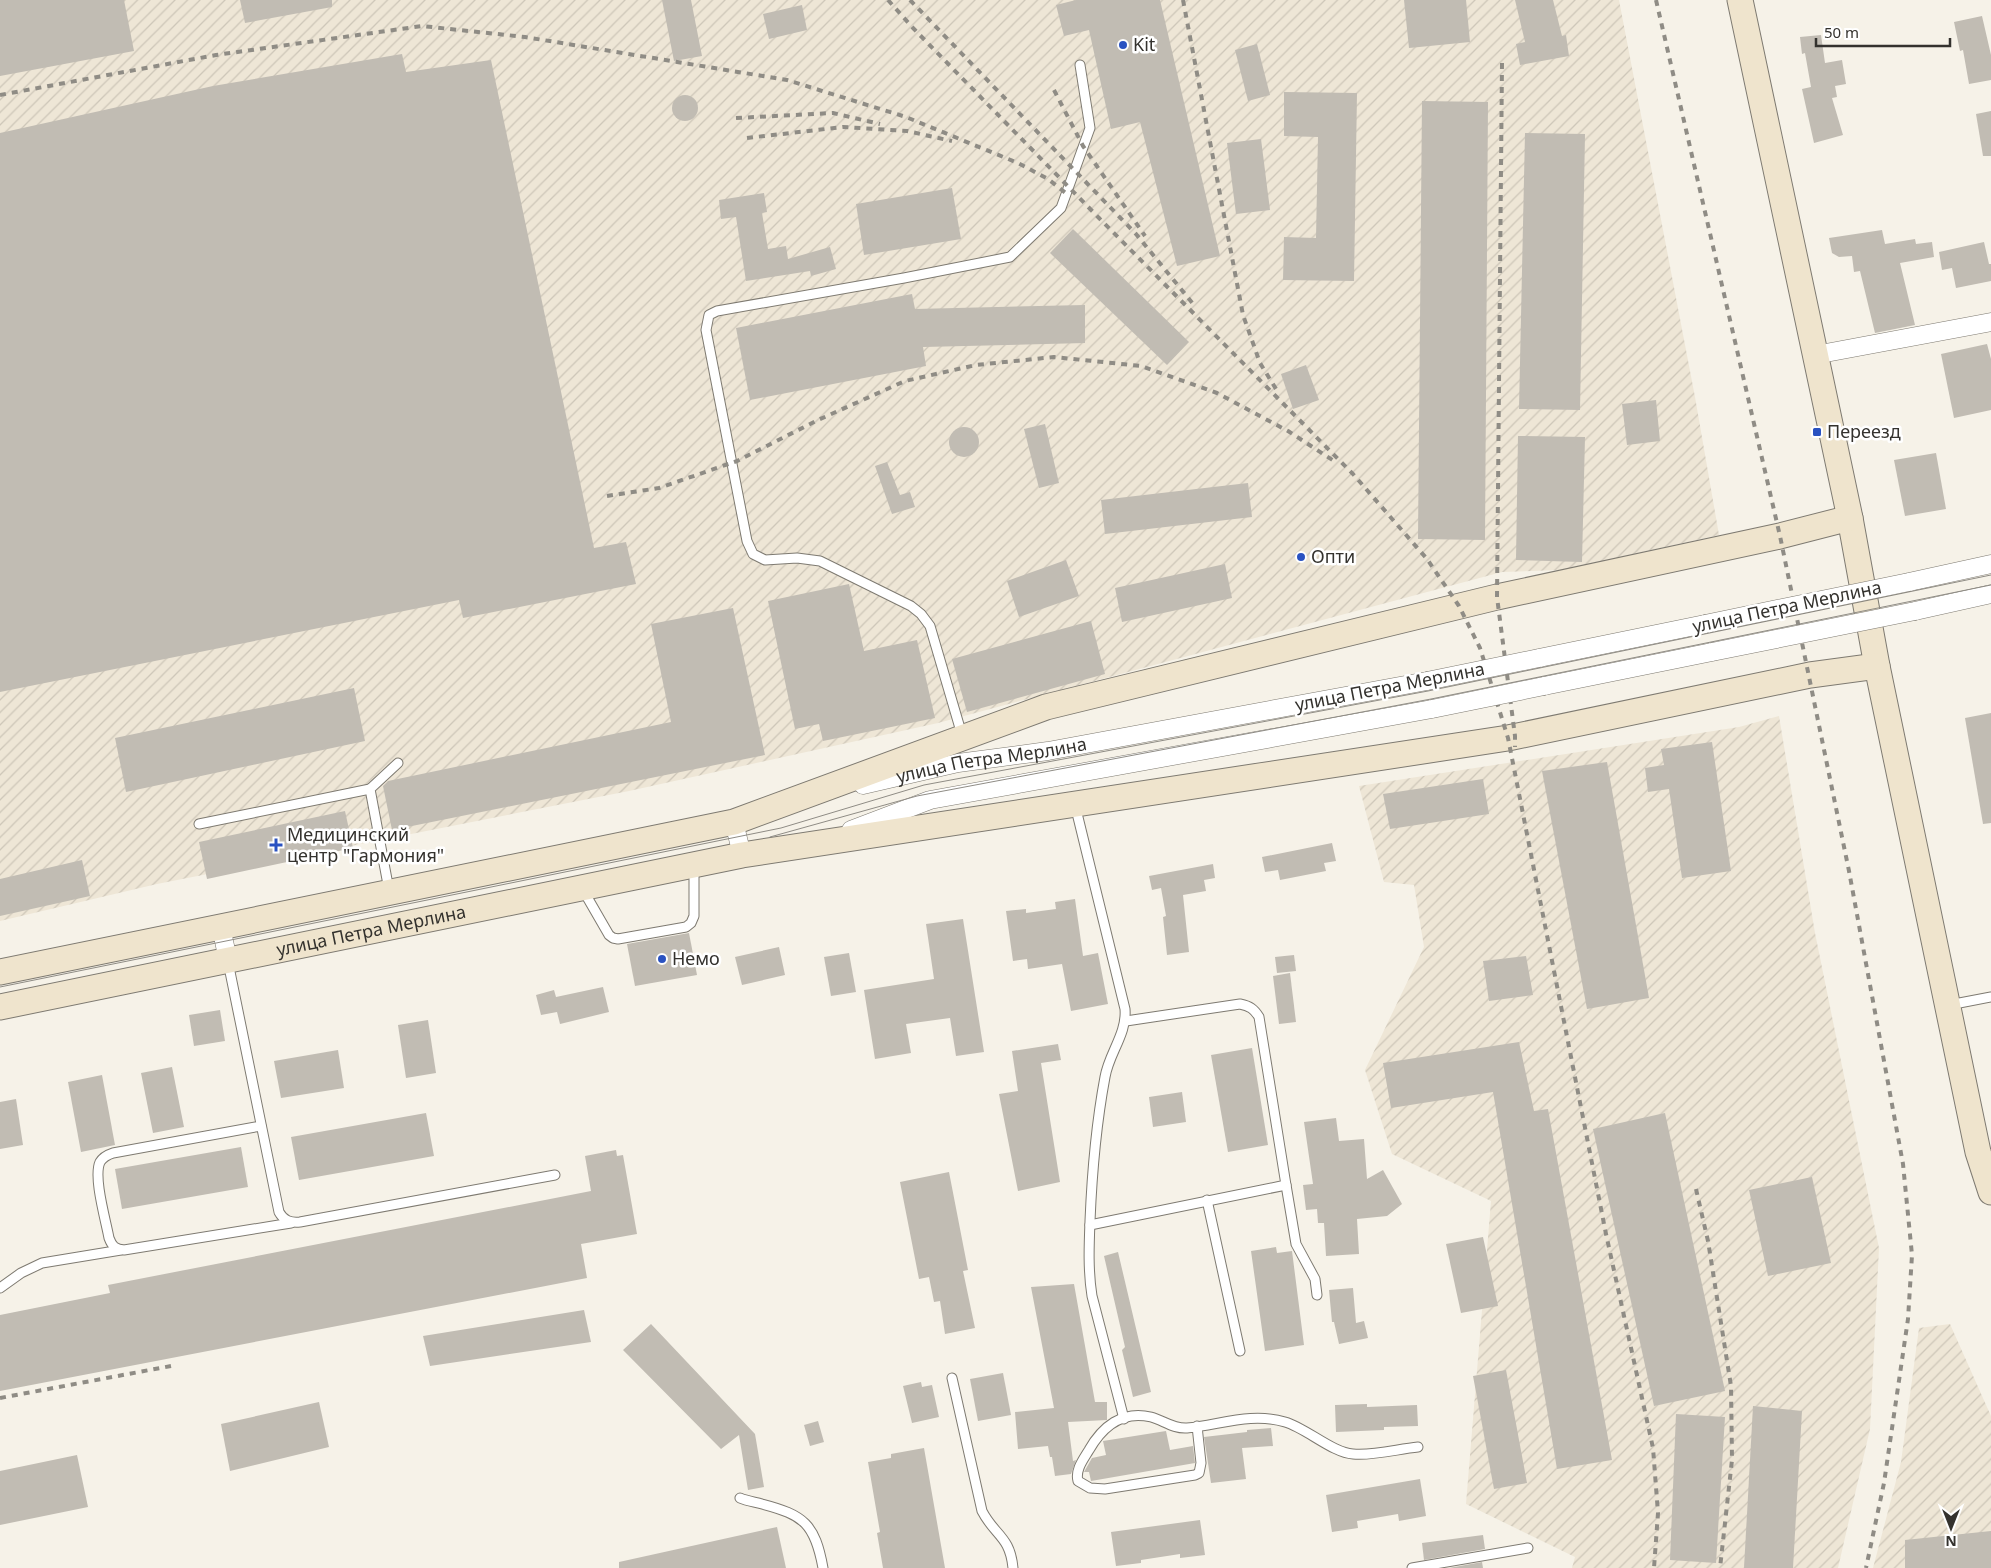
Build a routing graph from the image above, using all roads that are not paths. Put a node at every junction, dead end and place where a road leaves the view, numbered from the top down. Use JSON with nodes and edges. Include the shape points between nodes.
{"nodes":[{"id":1,"x":1740,"y":0,"type":"edge"},
{"id":2,"x":1080,"y":65,"type":"dead end"},
{"id":3,"x":1991,"y":322,"type":"edge"},
{"id":4,"x":1815,"y":355,"type":"junction"},
{"id":5,"x":1850,"y":518,"type":"junction"},
{"id":6,"x":1991,"y":564,"type":"edge"},
{"id":7,"x":1991,"y":594,"type":"edge"},
{"id":8,"x":1877,"y":666,"type":"junction"},
{"id":9,"x":963,"y":738,"type":"junction"},
{"id":10,"x":398,"y":764,"type":"dead end"},
{"id":11,"x":370,"y":789,"type":"junction"},
{"id":12,"x":788,"y":802,"type":"junction"},
{"id":13,"x":1074,"y":804,"type":"junction"},
{"id":14,"x":734,"y":822,"type":"junction"},
{"id":15,"x":199,"y":824,"type":"dead end"},
{"id":16,"x":816,"y":844,"type":"junction"},
{"id":17,"x":742,"y":855,"type":"junction"},
{"id":18,"x":694,"y":866,"type":"junction"},
{"id":19,"x":582,"y":888,"type":"junction"},
{"id":20,"x":390,"y":892,"type":"junction"},
{"id":21,"x":221,"y":927,"type":"junction"},
{"id":22,"x":228,"y":960,"type":"junction"},
{"id":23,"x":0,"y":972,"type":"edge"},
{"id":24,"x":1991,"y":997,"type":"edge"},
{"id":25,"x":1948,"y":1005,"type":"junction"},
{"id":26,"x":0,"y":1006,"type":"edge"},
{"id":27,"x":1126,"y":1021,"type":"junction"},
{"id":28,"x":261,"y":1126,"type":"junction"},
{"id":29,"x":555,"y":1175,"type":"dead end"},
{"id":30,"x":1286,"y":1185,"type":"junction"},
{"id":31,"x":1991,"y":1192,"type":"edge"},
{"id":32,"x":1207,"y":1200,"type":"junction"},
{"id":33,"x":294,"y":1222,"type":"junction"},
{"id":34,"x":1090,"y":1226,"type":"junction"},
{"id":35,"x":124,"y":1250,"type":"junction"},
{"id":36,"x":0,"y":1288,"type":"edge"},
{"id":37,"x":1317,"y":1295,"type":"dead end"},
{"id":38,"x":1240,"y":1351,"type":"dead end"},
{"id":39,"x":952,"y":1378,"type":"dead end"},
{"id":40,"x":1124,"y":1419,"type":"junction"},
{"id":41,"x":1197,"y":1426,"type":"junction"},
{"id":42,"x":1418,"y":1447,"type":"dead end"},
{"id":43,"x":740,"y":1498,"type":"dead end"},
{"id":44,"x":1528,"y":1548,"type":"dead end"},
{"id":45,"x":822,"y":1568,"type":"edge"},
{"id":46,"x":1013,"y":1568,"type":"edge"},
{"id":47,"x":1412,"y":1568,"type":"edge"}],
"edges":[{"from":1,"to":4,"type":"main road"},
{"from":2,"to":9,"type":"lane","via":[[1090,128],[1081,155],[1061,208],[1010,257],[717,311],[709,316],[706,330],[746,541],[753,554],[766,560],[796,558],[820,561],[921,614],[930,626]]},
{"from":3,"to":4,"type":"street"},
{"from":4,"to":5,"type":"main road"},
{"from":5,"to":8,"type":"main road"},
{"from":5,"to":9,"type":"main road","name":"улица Петра Мерлина","via":[[1498,597],[1055,705]]},
{"from":6,"to":12,"type":"street","name":"улица Петра Мерлина","bridge":true,"via":[[1427,680],[1048,751],[958,763]]},
{"from":7,"to":16,"type":"street","name":"улица Петра Мерлина","bridge":true,"via":[[1432,709],[930,800]]},
{"from":8,"to":13,"type":"main road","name":"улица Петра Мерлина","via":[[1810,676],[1508,738]]},
{"from":8,"to":25,"type":"main road"},
{"from":9,"to":12,"type":"main road","name":"улица Петра Мерлина"},
{"from":10,"to":11,"type":"lane"},
{"from":11,"to":15,"type":"lane"},
{"from":11,"to":20,"type":"lane"},
{"from":12,"to":14,"type":"main road","name":"улица Петра Мерлина"},
{"from":13,"to":16,"type":"main road","name":"улица Петра Мерлина"},
{"from":13,"to":27,"type":"lane"},
{"from":14,"to":17,"type":"street"},
{"from":14,"to":20,"type":"main road","name":"улица Петра Мерлина"},
{"from":16,"to":17,"type":"main road","name":"улица Петра Мерлина"},
{"from":17,"to":18,"type":"main road","name":"улица Петра Мерлина"},
{"from":18,"to":19,"type":"main road","name":"улица Петра Мерлина"},
{"from":18,"to":19,"type":"lane","via":[[694,916],[686,927],[613,938]]},
{"from":19,"to":22,"type":"main road","name":"улица Петра Мерлина"},
{"from":20,"to":21,"type":"main road","name":"улица Петра Мерлина"},
{"from":21,"to":22,"type":"street"},
{"from":21,"to":23,"type":"main road","name":"улица Петра Мерлина"},
{"from":22,"to":26,"type":"main road","name":"улица Петра Мерлина"},
{"from":22,"to":28,"type":"lane"},
{"from":24,"to":25,"type":"lane"},
{"from":25,"to":31,"type":"main road","via":[[1978,1152]]},
{"from":27,"to":30,"type":"lane","via":[[1240,1004],[1256,1010]]},
{"from":27,"to":34,"type":"lane","via":[[1104,1078],[1092,1166]]},
{"from":28,"to":33,"type":"lane","via":[[279,1212],[284,1219]]},
{"from":28,"to":35,"type":"lane","via":[[105,1156],[98,1167],[98,1175],[109,1238],[117,1249]]},
{"from":29,"to":33,"type":"lane"},
{"from":30,"to":32,"type":"lane"},
{"from":30,"to":37,"type":"lane","via":[[1296,1244],[1315,1279]]},
{"from":32,"to":34,"type":"lane"},
{"from":32,"to":38,"type":"lane"},
{"from":33,"to":35,"type":"lane"},
{"from":34,"to":40,"type":"lane","via":[[1089,1278]]},
{"from":35,"to":36,"type":"lane","via":[[42,1263]]},
{"from":39,"to":46,"type":"lane","via":[[982,1511],[1008,1545]]},
{"from":40,"to":41,"type":"lane","via":[[1149,1417],[1180,1428]]},
{"from":40,"to":41,"type":"lane","via":[[1110,1424],[1096,1438],[1079,1467],[1078,1481],[1090,1488],[1105,1489],[1195,1475],[1199,1473],[1201,1464]]},
{"from":41,"to":42,"type":"lane","via":[[1224,1420],[1273,1419],[1296,1425],[1336,1448],[1354,1454]]},
{"from":43,"to":45,"type":"lane","via":[[799,1518],[817,1541]]},
{"from":44,"to":47,"type":"lane"}]}
